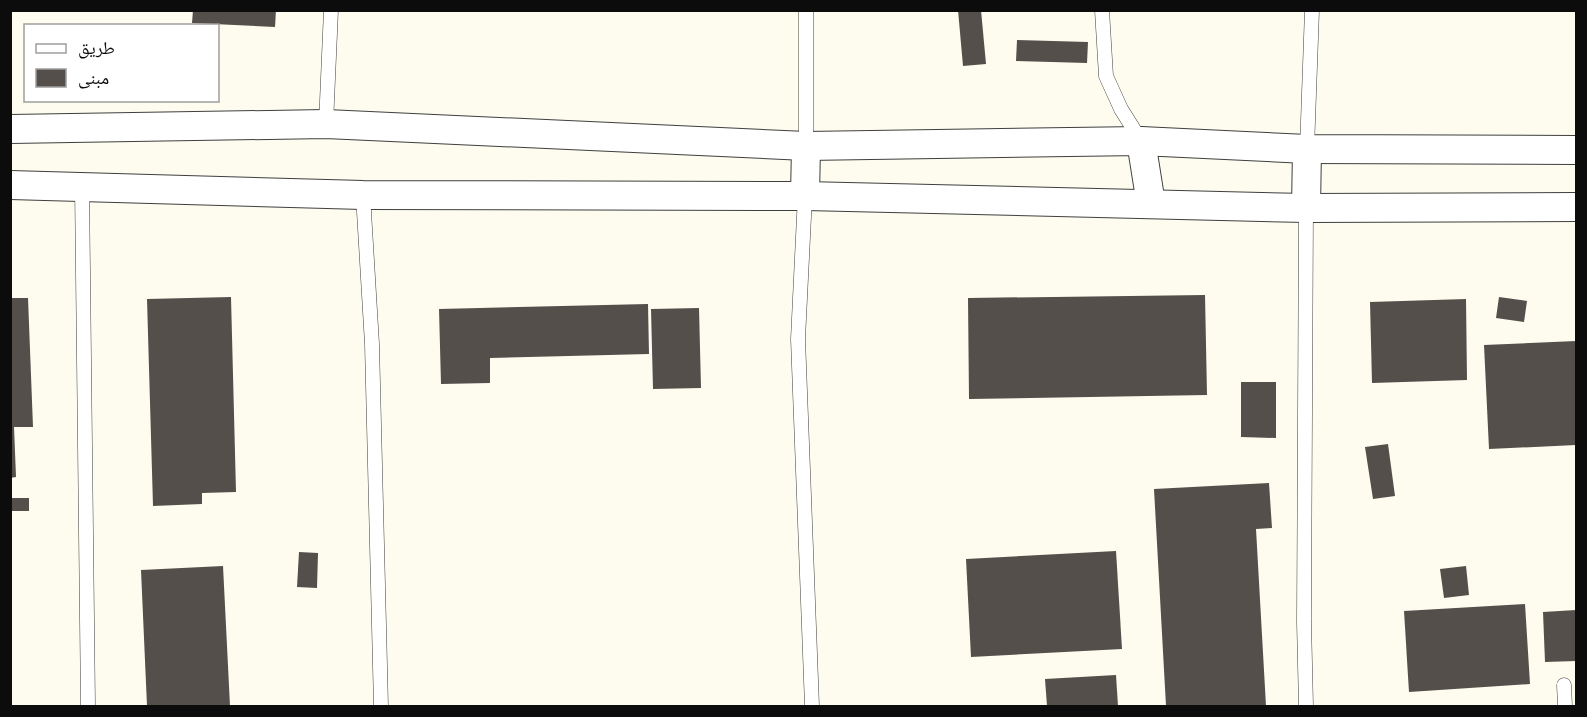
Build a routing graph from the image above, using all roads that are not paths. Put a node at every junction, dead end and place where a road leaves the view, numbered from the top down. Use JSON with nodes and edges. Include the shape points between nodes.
{"nodes":[{"id":1,"x":331,"y":10,"type":"edge"},
{"id":2,"x":806,"y":10,"type":"edge"},
{"id":3,"x":1102,"y":10,"type":"edge"},
{"id":4,"x":1312,"y":10,"type":"edge"},
{"id":5,"x":326,"y":124,"type":"junction"},
{"id":6,"x":10,"y":129,"type":"edge"},
{"id":7,"x":1140,"y":141,"type":"junction"},
{"id":8,"x":806,"y":146,"type":"junction"},
{"id":9,"x":1307,"y":149,"type":"junction"},
{"id":10,"x":1576,"y":150,"type":"edge"},
{"id":11,"x":10,"y":185,"type":"edge"},
{"id":12,"x":82,"y":186,"type":"junction"},
{"id":13,"x":363,"y":195,"type":"junction"},
{"id":14,"x":805,"y":196,"type":"junction"},
{"id":15,"x":1151,"y":204,"type":"junction"},
{"id":16,"x":1576,"y":207,"type":"edge"},
{"id":17,"x":1306,"y":208,"type":"junction"},
{"id":18,"x":1564,"y":685,"type":"dead end"},
{"id":19,"x":88,"y":706,"type":"edge"},
{"id":20,"x":381,"y":706,"type":"edge"},
{"id":21,"x":812,"y":706,"type":"edge"},
{"id":22,"x":1306,"y":706,"type":"edge"},
{"id":23,"x":1565,"y":706,"type":"edge"}],
"edges":[{"from":1,"to":5,"type":"lane"},
{"from":2,"to":8,"type":"lane"},
{"from":3,"to":7,"type":"lane","via":[[1106,76]]},
{"from":4,"to":9,"type":"lane"},
{"from":5,"to":6,"type":"street"},
{"from":5,"to":8,"type":"street"},
{"from":7,"to":8,"type":"street"},
{"from":7,"to":9,"type":"street"},
{"from":7,"to":15,"type":"street"},
{"from":8,"to":14,"type":"street"},
{"from":9,"to":10,"type":"street"},
{"from":9,"to":17,"type":"street"},
{"from":11,"to":12,"type":"street"},
{"from":12,"to":13,"type":"street"},
{"from":12,"to":19,"type":"lane"},
{"from":13,"to":14,"type":"street"},
{"from":13,"to":20,"type":"lane","via":[[372,344]]},
{"from":14,"to":15,"type":"street"},
{"from":14,"to":21,"type":"lane","via":[[798,339]]},
{"from":15,"to":17,"type":"street"},
{"from":16,"to":17,"type":"street"},
{"from":17,"to":22,"type":"lane"},
{"from":18,"to":23,"type":"lane"}]}
